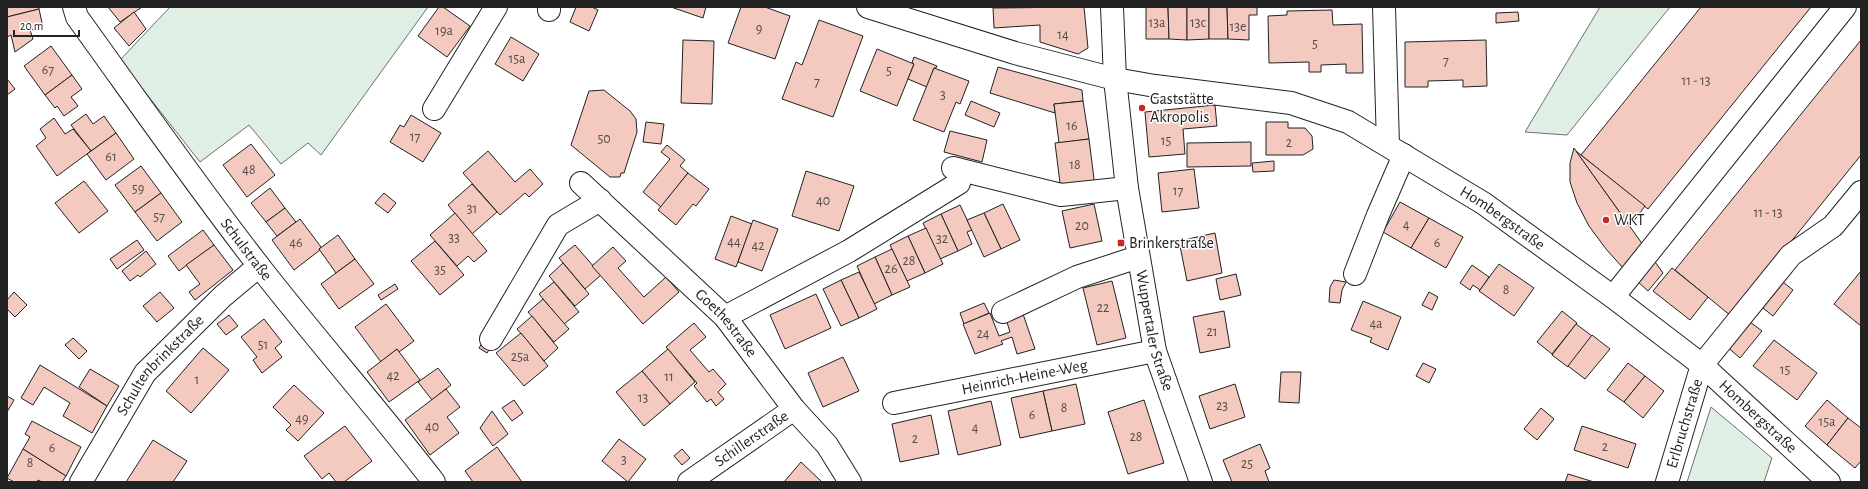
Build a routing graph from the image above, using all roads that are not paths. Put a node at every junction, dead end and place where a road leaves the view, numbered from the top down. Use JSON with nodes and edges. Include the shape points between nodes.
{"nodes":[{"id":1,"x":74,"y":7,"type":"edge"},
{"id":2,"x":496,"y":7,"type":"edge"},
{"id":3,"x":868,"y":7,"type":"edge"},
{"id":4,"x":1112,"y":7,"type":"edge"},
{"id":5,"x":1384,"y":7,"type":"edge"},
{"id":6,"x":1845,"y":7,"type":"edge"},
{"id":7,"x":1115,"y":79,"type":"junction"},
{"id":8,"x":434,"y":109,"type":"dead end"},
{"id":9,"x":1396,"y":150,"type":"junction"},
{"id":10,"x":581,"y":183,"type":"dead end"},
{"id":11,"x":1127,"y":188,"type":"junction"},
{"id":12,"x":1861,"y":192,"type":"edge"},
{"id":13,"x":600,"y":200,"type":"junction"},
{"id":14,"x":1138,"y":257,"type":"junction"},
{"id":15,"x":259,"y":266,"type":"junction"},
{"id":16,"x":1355,"y":274,"type":"dead end"},
{"id":17,"x":1613,"y":297,"type":"junction"},
{"id":18,"x":1003,"y":312,"type":"dead end"},
{"id":19,"x":725,"y":317,"type":"junction"},
{"id":20,"x":491,"y":338,"type":"dead end"},
{"id":21,"x":1155,"y":350,"type":"junction"},
{"id":22,"x":1702,"y":365,"type":"junction"},
{"id":23,"x":894,"y":403,"type":"dead end"},
{"id":24,"x":794,"y":409,"type":"junction"},
{"id":25,"x":81,"y":482,"type":"edge"},
{"id":26,"x":434,"y":482,"type":"edge"},
{"id":27,"x":690,"y":482,"type":"edge"},
{"id":28,"x":850,"y":482,"type":"edge"},
{"id":29,"x":1202,"y":482,"type":"edge"},
{"id":30,"x":1667,"y":482,"type":"edge"},
{"id":31,"x":1829,"y":482,"type":"edge"}],
"edges":[{"from":1,"to":15,"type":"street","name":"Schulstraße","via":[[77,17]]},
{"from":2,"to":8,"type":"street"},
{"from":3,"to":7,"type":"street","via":[[1015,53]]},
{"from":4,"to":7,"type":"street","name":"Wuppertaler Straße"},
{"from":5,"to":9,"type":"street"},
{"from":6,"to":17,"type":"street"},
{"from":7,"to":9,"type":"street","name":"Hombergstraße","via":[[1292,103],[1348,122]]},
{"from":7,"to":11,"type":"street","name":"Wuppertaler Straße"},
{"from":9,"to":16,"type":"street","via":[[1378,214]]},
{"from":9,"to":17,"type":"street","name":"Hombergstraße","via":[[1483,203]]},
{"from":10,"to":13,"type":"street","name":"Goethestraße"},
{"from":11,"to":14,"type":"street","name":"Wuppertaler Straße"},
{"from":11,"to":19,"type":"street","via":[[1061,195],[956,175],[849,251]]},
{"from":12,"to":22,"type":"street","via":[[1833,226],[1791,255]]},
{"from":13,"to":19,"type":"street","name":"Goethestraße"},
{"from":13,"to":20,"type":"street","via":[[558,225]]},
{"from":14,"to":18,"type":"street","via":[[1078,277]]},
{"from":14,"to":21,"type":"street","name":"Wuppertaler Straße"},
{"from":15,"to":25,"type":"street","name":"Schultenbrinkstraße","via":[[223,296],[145,373]]},
{"from":15,"to":26,"type":"street","name":"Schulstraße"},
{"from":17,"to":22,"type":"street","name":"Hombergstraße"},
{"from":19,"to":24,"type":"street","name":"Goethestraße"},
{"from":21,"to":23,"type":"street","name":"Heinrich-Heine-Weg"},
{"from":21,"to":29,"type":"street","name":"Wuppertaler Straße"},
{"from":22,"to":30,"type":"street","name":"Erlbruchstraße"},
{"from":22,"to":31,"type":"street","name":"Hombergstraße"},
{"from":24,"to":27,"type":"street","name":"Schillerstraße"},
{"from":24,"to":28,"type":"street","name":"Goethestraße","via":[[827,446]]}]}
